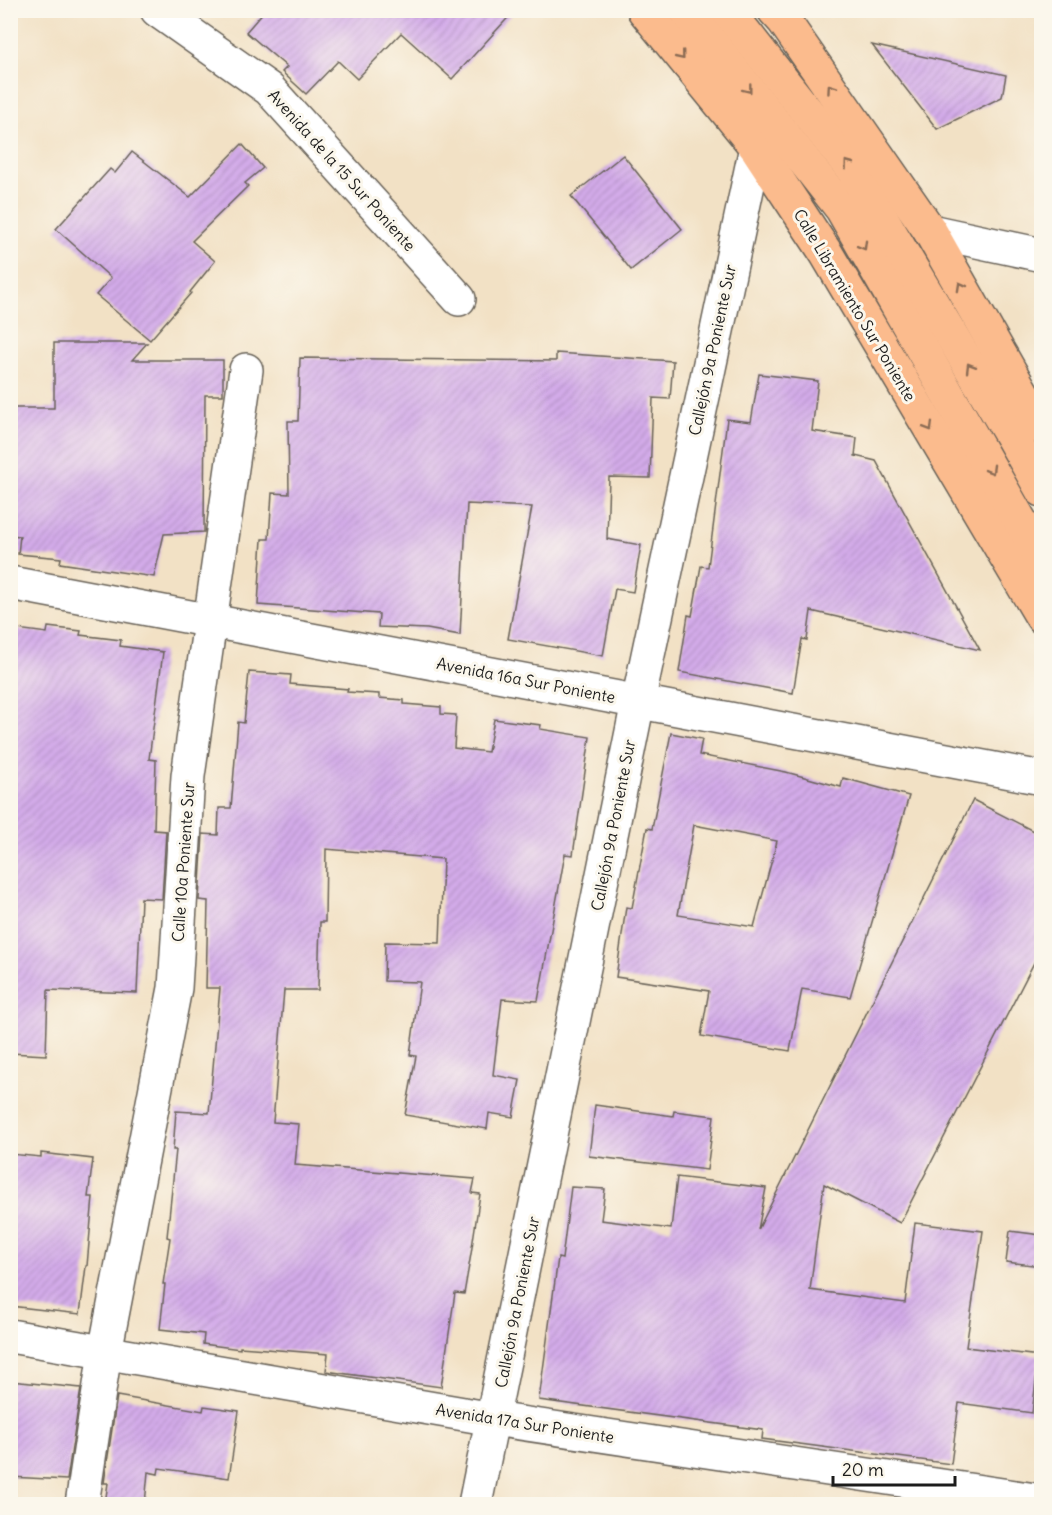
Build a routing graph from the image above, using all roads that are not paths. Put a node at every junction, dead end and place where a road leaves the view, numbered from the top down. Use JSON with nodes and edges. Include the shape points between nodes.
{"nodes":[{"id":1,"x":157,"y":10,"type":"edge"},
{"id":2,"x":644,"y":10,"type":"edge"},
{"id":3,"x":686,"y":10,"type":"edge"},
{"id":4,"x":727,"y":10,"type":"edge"},
{"id":5,"x":782,"y":14,"type":"edge"},
{"id":6,"x":756,"y":147,"type":"junction"},
{"id":7,"x":930,"y":231,"type":"junction"},
{"id":8,"x":1041,"y":255,"type":"edge"},
{"id":9,"x":459,"y":299,"type":"dead end"},
{"id":10,"x":246,"y":370,"type":"dead end"},
{"id":11,"x":1041,"y":428,"type":"edge"},
{"id":12,"x":1041,"y":490,"type":"edge"},
{"id":13,"x":1041,"y":559,"type":"edge"},
{"id":14,"x":10,"y":583,"type":"edge"},
{"id":15,"x":1041,"y":617,"type":"edge"},
{"id":16,"x":211,"y":621,"type":"junction"},
{"id":17,"x":638,"y":702,"type":"junction"},
{"id":18,"x":1041,"y":778,"type":"edge"},
{"id":19,"x":10,"y":1335,"type":"edge"},
{"id":20,"x":105,"y":1352,"type":"junction"},
{"id":21,"x":493,"y":1419,"type":"junction"},
{"id":22,"x":1041,"y":1502,"type":"edge"},
{"id":23,"x":82,"y":1504,"type":"edge"},
{"id":24,"x":475,"y":1504,"type":"edge"}],
"edges":[{"from":1,"to":9,"type":"street","name":"Avenida de la 15 Sur Poniente","via":[[269,89]]},
{"from":2,"to":6,"type":"main road","name":"Calle Libramiento Sur Poniente","one_way":true},
{"from":3,"to":13,"type":"main road","name":"Calle Libramiento Sur Poniente","one_way":true,"via":[[842,209]]},
{"from":12,"to":4,"type":"main road","one_way":true,"via":[[854,170]]},
{"from":7,"to":5,"type":"main road","one_way":true},
{"from":6,"to":15,"type":"main road","name":"Calle Libramiento Sur Poniente","one_way":true,"via":[[826,253]]},
{"from":6,"to":17,"type":"street","name":"Callejón 9a Poniente Sur"},
{"from":7,"to":8,"type":"street"},
{"from":11,"to":7,"type":"main road","one_way":true},
{"from":10,"to":16,"type":"street","name":"Calle 10a Poniente Sur"},
{"from":14,"to":16,"type":"street","name":"Avenida 16a Sur Poniente"},
{"from":16,"to":17,"type":"street","name":"Avenida 16a Sur Poniente"},
{"from":16,"to":20,"type":"street","name":"Calle 10a Poniente Sur","via":[[188,776],[175,988]]},
{"from":17,"to":18,"type":"street","name":"Avenida 16a Sur Poniente"},
{"from":17,"to":21,"type":"street","name":"Callejón 9a Poniente Sur"},
{"from":19,"to":20,"type":"street","name":"Avenida 17a Sur Poniente"},
{"from":20,"to":21,"type":"street","name":"Avenida 17a Sur Poniente"},
{"from":20,"to":23,"type":"street","name":"Calle 10a Poniente Sur"},
{"from":21,"to":22,"type":"street","name":"Avenida 17a Sur Poniente"},
{"from":21,"to":24,"type":"street","name":"Callejón 9a Poniente Sur"}]}
